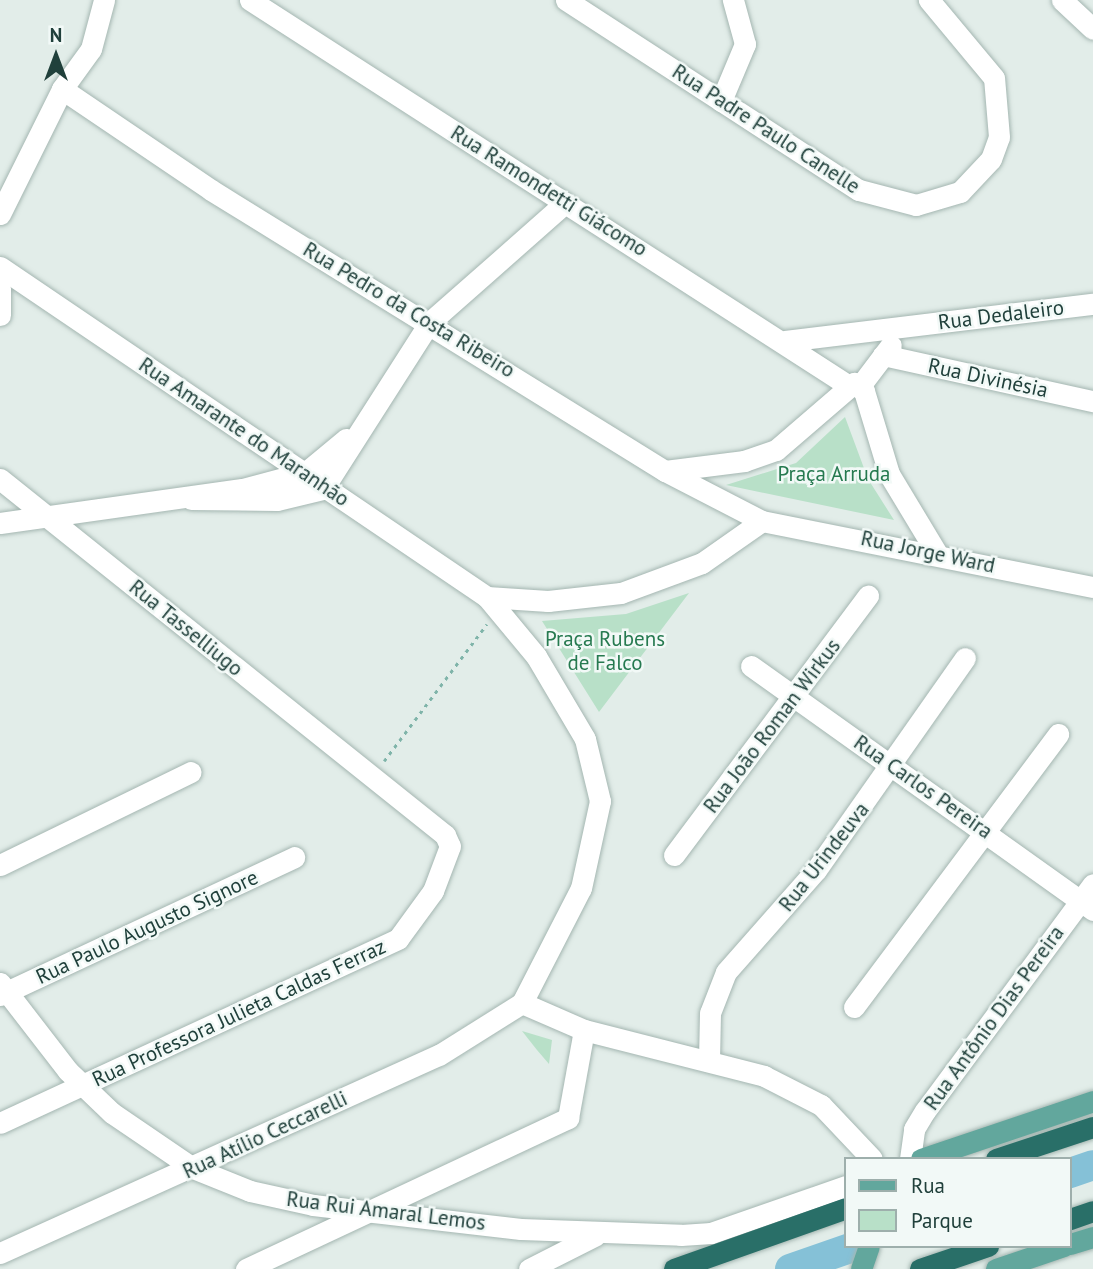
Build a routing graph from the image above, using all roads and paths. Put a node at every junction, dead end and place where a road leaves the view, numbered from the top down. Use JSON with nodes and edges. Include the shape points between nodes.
{"nodes":[{"id":1,"x":104,"y":0,"type":"edge"},
{"id":2,"x":250,"y":0,"type":"edge"},
{"id":3,"x":566,"y":0,"type":"edge"},
{"id":4,"x":733,"y":0,"type":"edge"},
{"id":5,"x":929,"y":0,"type":"edge"},
{"id":6,"x":1062,"y":0,"type":"edge"},
{"id":7,"x":1093,"y":29,"type":"edge"},
{"id":8,"x":62,"y":89,"type":"junction"},
{"id":9,"x":721,"y":101,"type":"junction"},
{"id":10,"x":565,"y":203,"type":"junction"},
{"id":11,"x":0,"y":214,"type":"edge"},
{"id":12,"x":0,"y":267,"type":"edge"},
{"id":13,"x":0,"y":288,"type":"edge"},
{"id":14,"x":1093,"y":304,"type":"edge"},
{"id":15,"x":0,"y":315,"type":"edge"},
{"id":16,"x":430,"y":323,"type":"junction"},
{"id":17,"x":910,"y":326,"type":"junction"},
{"id":18,"x":785,"y":341,"type":"junction"},
{"id":19,"x":883,"y":355,"type":"junction"},
{"id":20,"x":853,"y":385,"type":"junction"},
{"id":21,"x":1093,"y":401,"type":"edge"},
{"id":22,"x":361,"y":426,"type":"junction"},
{"id":23,"x":666,"y":471,"type":"junction"},
{"id":24,"x":306,"y":472,"type":"junction"},
{"id":25,"x":0,"y":480,"type":"edge"},
{"id":26,"x":323,"y":489,"type":"junction"},
{"id":27,"x":191,"y":499,"type":"junction"},
{"id":28,"x":52,"y":520,"type":"junction"},
{"id":29,"x":762,"y":522,"type":"junction"},
{"id":30,"x":0,"y":523,"type":"edge"},
{"id":31,"x":936,"y":552,"type":"junction"},
{"id":32,"x":1087,"y":583,"type":"edge"},
{"id":33,"x":868,"y":596,"type":"dead end"},
{"id":34,"x":487,"y":597,"type":"junction"},
{"id":35,"x":965,"y":658,"type":"dead end"},
{"id":36,"x":751,"y":666,"type":"dead end"},
{"id":37,"x":796,"y":697,"type":"junction"},
{"id":38,"x":1058,"y":734,"type":"dead end"},
{"id":39,"x":893,"y":768,"type":"junction"},
{"id":40,"x":191,"y":772,"type":"dead end"},
{"id":41,"x":371,"y":778,"type":"junction"},
{"id":42,"x":987,"y":832,"type":"junction"},
{"id":43,"x":674,"y":855,"type":"dead end"},
{"id":44,"x":294,"y":857,"type":"dead end"},
{"id":45,"x":0,"y":865,"type":"edge"},
{"id":46,"x":1089,"y":899,"type":"edge"},
{"id":47,"x":2,"y":990,"type":"edge"},
{"id":48,"x":522,"y":1003,"type":"junction"},
{"id":49,"x":854,"y":1007,"type":"dead end"},
{"id":50,"x":584,"y":1030,"type":"junction"},
{"id":51,"x":709,"y":1061,"type":"junction"},
{"id":52,"x":82,"y":1086,"type":"junction"},
{"id":53,"x":1093,"y":1101,"type":"edge"},
{"id":54,"x":0,"y":1123,"type":"edge"},
{"id":55,"x":1093,"y":1127,"type":"edge"},
{"id":56,"x":870,"y":1157,"type":"edge"},
{"id":57,"x":910,"y":1157,"type":"edge"},
{"id":58,"x":927,"y":1157,"type":"edge"},
{"id":59,"x":1002,"y":1157,"type":"edge"},
{"id":60,"x":194,"y":1168,"type":"junction"},
{"id":61,"x":844,"y":1187,"type":"edge"},
{"id":62,"x":844,"y":1209,"type":"edge"},
{"id":63,"x":1093,"y":1211,"type":"edge"},
{"id":64,"x":369,"y":1212,"type":"junction"},
{"id":65,"x":1072,"y":1218,"type":"edge"},
{"id":66,"x":597,"y":1234,"type":"junction"},
{"id":67,"x":1093,"y":1237,"type":"edge"},
{"id":68,"x":1072,"y":1243,"type":"edge"},
{"id":69,"x":982,"y":1248,"type":"edge"},
{"id":70,"x":1059,"y":1248,"type":"edge"},
{"id":71,"x":0,"y":1253,"type":"edge"},
{"id":72,"x":1004,"y":1268,"type":"edge"},
{"id":73,"x":246,"y":1269,"type":"edge"},
{"id":74,"x":529,"y":1269,"type":"edge"},
{"id":75,"x":674,"y":1269,"type":"edge"},
{"id":76,"x":920,"y":1269,"type":"edge"}],
"edges":[{"from":1,"to":8,"type":"street","via":[[91,49]]},
{"from":2,"to":10,"type":"street","name":"Rua Ramondetti Giácomo"},
{"from":3,"to":9,"type":"street","name":"Rua Padre Paulo Canelle"},
{"from":4,"to":9,"type":"street","via":[[745,44]]},
{"from":5,"to":9,"type":"street","name":"Rua Padre Paulo Canelle","via":[[995,78],[1000,107],[991,159],[960,192],[916,205],[887,201]]},
{"from":6,"to":7,"type":"street"},
{"from":8,"to":11,"type":"street"},
{"from":8,"to":16,"type":"street","name":"Rua Pedro da Costa Ribeiro","via":[[211,190]]},
{"from":10,"to":16,"type":"street"},
{"from":10,"to":18,"type":"street","name":"Rua Ramondetti Giácomo"},
{"from":12,"to":24,"type":"street","name":"Rua Amarante do Maranhão"},
{"from":13,"to":15,"type":"street"},
{"from":14,"to":17,"type":"street","name":"Rua Dedaleiro"},
{"from":16,"to":22,"type":"street"},
{"from":16,"to":23,"type":"street","name":"Rua Pedro da Costa Ribeiro"},
{"from":17,"to":18,"type":"street","name":"Rua Dedaleiro"},
{"from":17,"to":19,"type":"street","name":"Rua Dedaleiro"},
{"from":18,"to":20,"type":"street","name":"Rua Ramondetti Giácomo"},
{"from":19,"to":20,"type":"street","name":"Rua Dedaleiro"},
{"from":19,"to":21,"type":"street","name":"Rua Divinésia"},
{"from":20,"to":23,"type":"street","via":[[814,424],[776,450],[744,461]]},
{"from":20,"to":31,"type":"street","via":[[889,474]]},
{"from":22,"to":24,"type":"street"},
{"from":22,"to":26,"type":"street"},
{"from":23,"to":29,"type":"street","name":"Rua Pedro da Costa Ribeiro"},
{"from":24,"to":26,"type":"street","name":"Rua Amarante do Maranhão"},
{"from":24,"to":27,"type":"street"},
{"from":25,"to":28,"type":"street","name":"Rua Tasselliugo"},
{"from":26,"to":27,"type":"street","via":[[277,500]]},
{"from":26,"to":34,"type":"street","name":"Rua Amarante do Maranhão"},
{"from":27,"to":28,"type":"street"},
{"from":28,"to":30,"type":"street"},
{"from":28,"to":41,"type":"street","name":"Rua Tasselliugo"},
{"from":29,"to":31,"type":"street","name":"Rua Jorge Ward"},
{"from":29,"to":34,"type":"street","via":[[702,563],[621,593],[548,601]]},
{"from":31,"to":32,"type":"street","name":"Rua Jorge Ward"},
{"from":33,"to":37,"type":"street","name":"Rua João Roman Wirkus"},
{"from":34,"to":41,"type":"path","via":[[486,625]]},
{"from":34,"to":48,"type":"street","via":[[571,713],[588,750],[600,801],[581,888]]},
{"from":35,"to":39,"type":"street","name":"Rua Urindeuva"},
{"from":36,"to":37,"type":"street","name":"Rua Carlos Pereira"},
{"from":37,"to":39,"type":"street","name":"Rua Carlos Pereira"},
{"from":37,"to":43,"type":"street","name":"Rua João Roman Wirkus"},
{"from":38,"to":42,"type":"street"},
{"from":39,"to":42,"type":"street","name":"Rua Carlos Pereira"},
{"from":39,"to":51,"type":"street","name":"Rua Urindeuva","via":[[787,907],[726,972],[710,1013]]},
{"from":40,"to":45,"type":"street"},
{"from":41,"to":52,"type":"street","name":"Rua Professora Julieta Caldas Ferraz","via":[[450,846],[408,930]]},
{"from":42,"to":46,"type":"street","name":"Rua Carlos Pereira"},
{"from":42,"to":49,"type":"street"},
{"from":44,"to":47,"type":"street","name":"Rua Paulo Augusto Signore"},
{"from":46,"to":57,"type":"street","name":"Rua Antônio Dias Pereira","via":[[925,1111],[914,1129]]},
{"from":47,"to":52,"type":"street","name":"Rua Rui Amaral Lemos"},
{"from":48,"to":50,"type":"street"},
{"from":48,"to":60,"type":"street","name":"Rua Atílio Ceccarelli","via":[[439,1055]]},
{"from":50,"to":51,"type":"street"},
{"from":50,"to":64,"type":"street","via":[[568,1118]]},
{"from":51,"to":56,"type":"street","via":[[794,1090],[848,1128]]},
{"from":52,"to":54,"type":"street","name":"Rua Professora Julieta Caldas Ferraz"},
{"from":52,"to":60,"type":"street","name":"Rua Rui Amaral Lemos"},
{"from":53,"to":58,"type":"main road"},
{"from":55,"to":59,"type":"highway"},
{"from":60,"to":64,"type":"street","name":"Rua Rui Amaral Lemos","via":[[250,1191]]},
{"from":60,"to":71,"type":"street","name":"Rua Atílio Ceccarelli"},
{"from":61,"to":66,"type":"street","name":"Rua Rui Amaral Lemos","via":[[711,1233]]},
{"from":62,"to":75,"type":"highway"},
{"from":63,"to":65,"type":"highway"},
{"from":64,"to":66,"type":"street","name":"Rua Rui Amaral Lemos"},
{"from":64,"to":73,"type":"street"},
{"from":66,"to":74,"type":"street"},
{"from":67,"to":68,"type":"main road"},
{"from":69,"to":76,"type":"highway"},
{"from":70,"to":72,"type":"main road"}]}
